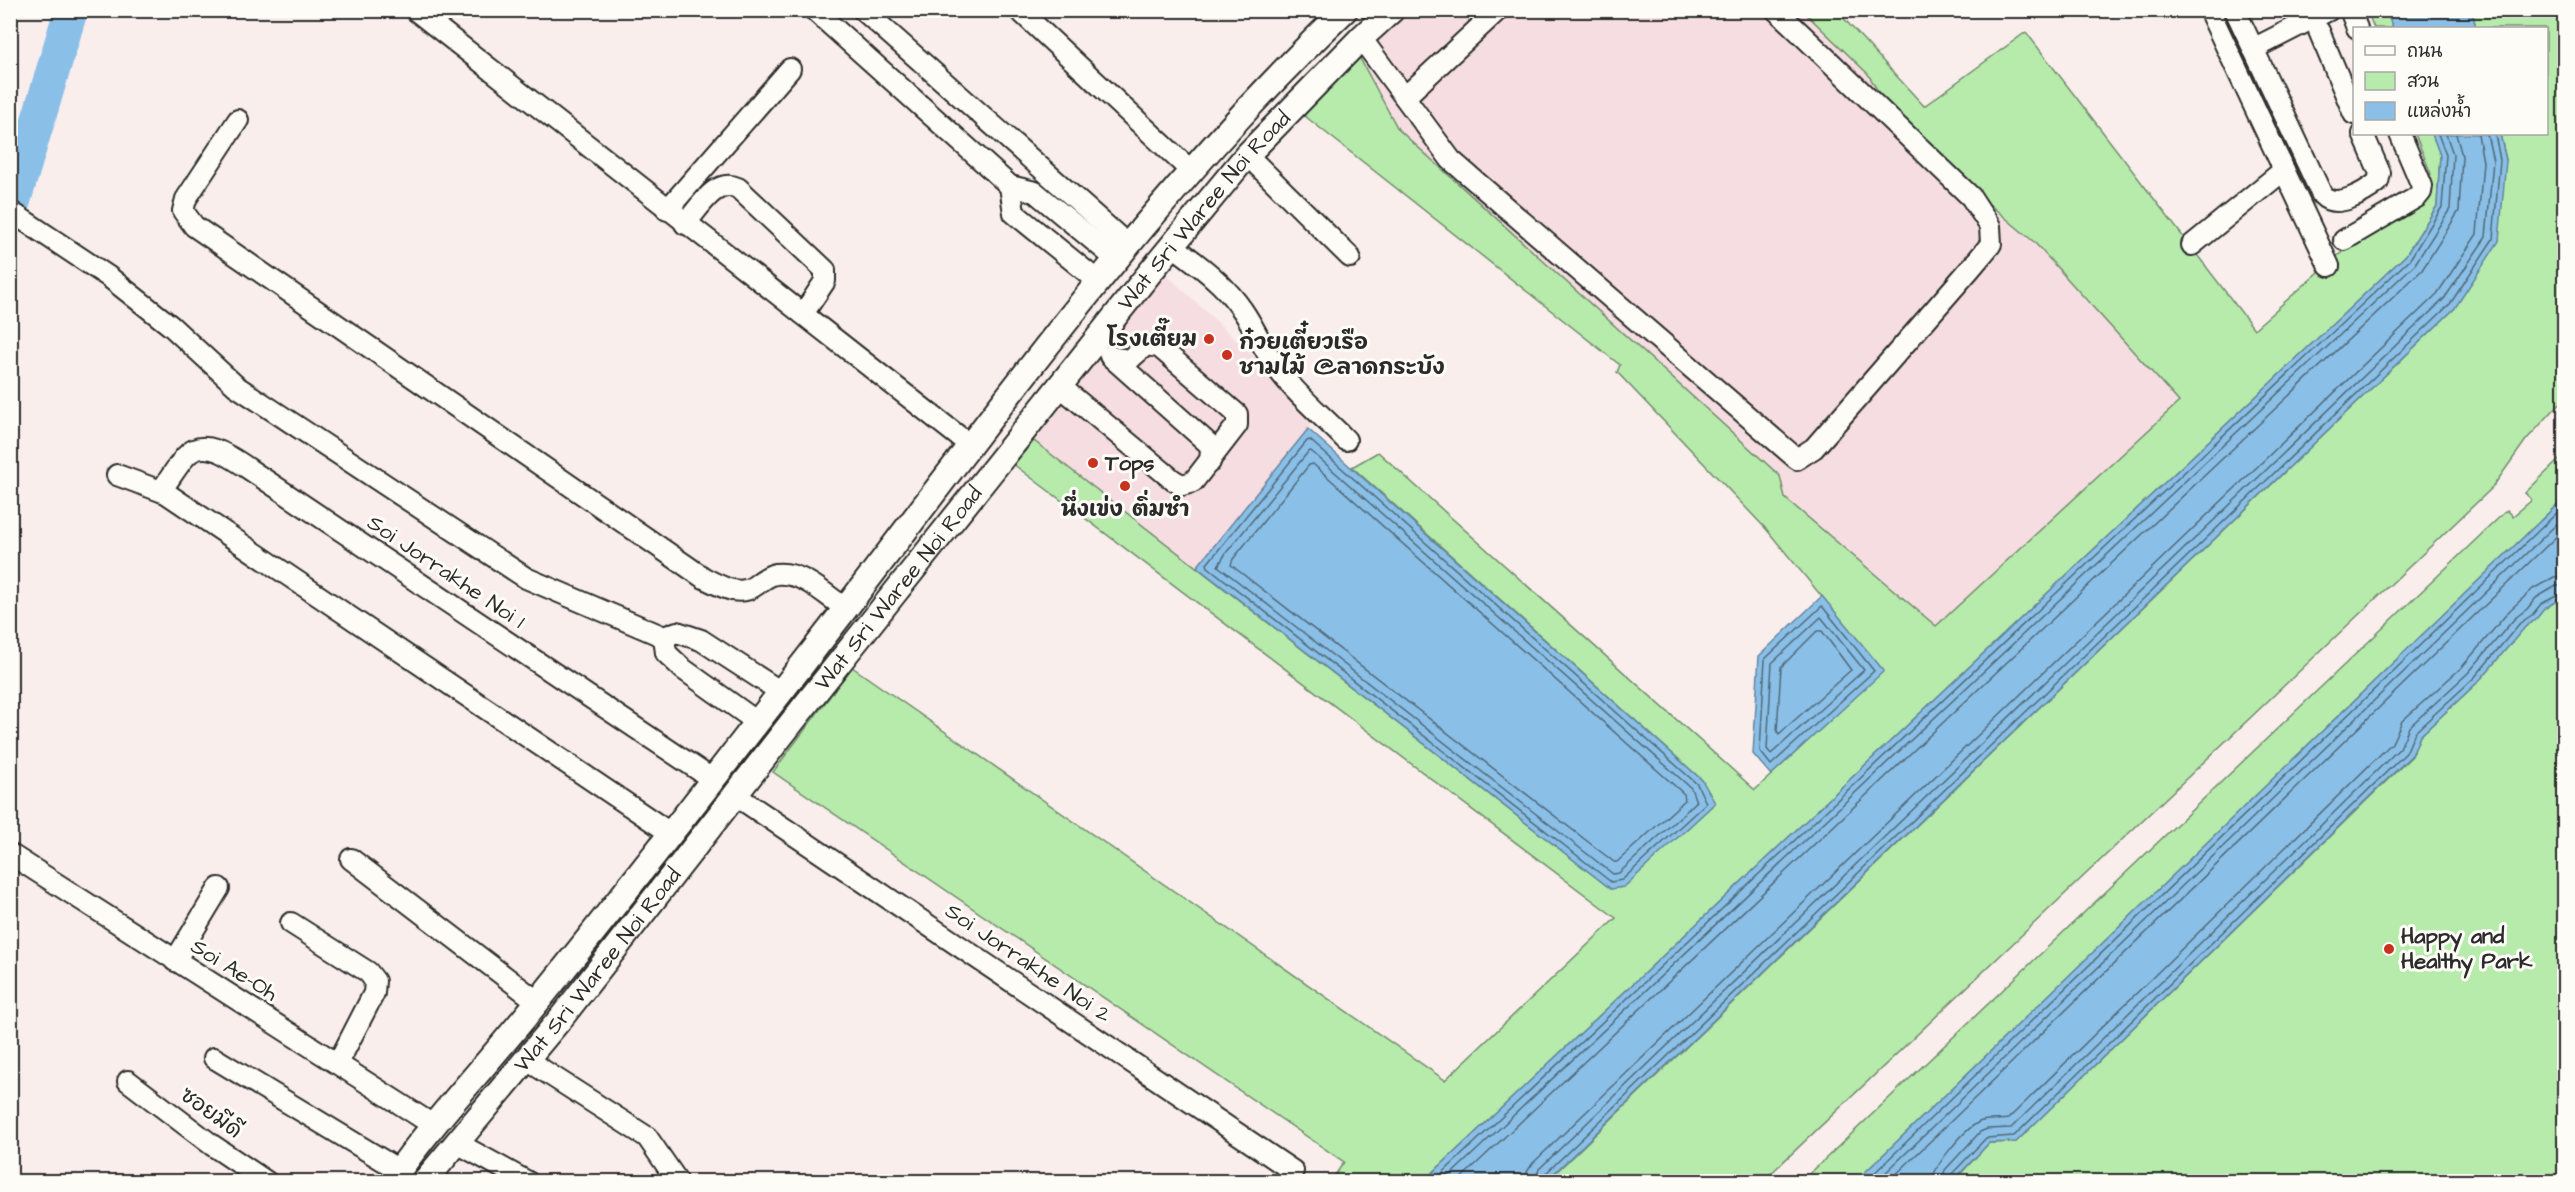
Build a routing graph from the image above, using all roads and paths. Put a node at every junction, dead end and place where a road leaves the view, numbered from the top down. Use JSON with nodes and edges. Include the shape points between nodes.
{"nodes":[{"id":1,"x":415,"y":10,"type":"edge"},
{"id":2,"x":814,"y":10,"type":"edge"},
{"id":3,"x":863,"y":10,"type":"edge"},
{"id":4,"x":1019,"y":10,"type":"edge"},
{"id":5,"x":1345,"y":10,"type":"edge"},
{"id":6,"x":1392,"y":10,"type":"edge"},
{"id":7,"x":1498,"y":10,"type":"edge"},
{"id":8,"x":1776,"y":10,"type":"edge"},
{"id":9,"x":2209,"y":10,"type":"edge"},
{"id":10,"x":2235,"y":10,"type":"edge"},
{"id":11,"x":2330,"y":10,"type":"edge"},
{"id":12,"x":2350,"y":10,"type":"edge"},
{"id":13,"x":2357,"y":27,"type":"edge"},
{"id":14,"x":2319,"y":31,"type":"dead end"},
{"id":15,"x":1361,"y":38,"type":"junction"},
{"id":16,"x":2253,"y":49,"type":"junction"},
{"id":17,"x":790,"y":69,"type":"dead end"},
{"id":18,"x":1405,"y":97,"type":"junction"},
{"id":19,"x":2353,"y":109,"type":"edge"},
{"id":20,"x":238,"y":120,"type":"dead end"},
{"id":21,"x":2363,"y":135,"type":"edge"},
{"id":22,"x":2400,"y":135,"type":"edge"},
{"id":23,"x":1247,"y":155,"type":"junction"},
{"id":24,"x":2284,"y":170,"type":"junction"},
{"id":25,"x":1191,"y":171,"type":"junction"},
{"id":26,"x":1010,"y":186,"type":"junction"},
{"id":27,"x":667,"y":210,"type":"junction"},
{"id":28,"x":10,"y":211,"type":"edge"},
{"id":29,"x":686,"y":224,"type":"junction"},
{"id":30,"x":2344,"y":240,"type":"dead end"},
{"id":31,"x":2192,"y":245,"type":"dead end"},
{"id":32,"x":1173,"y":246,"type":"junction"},
{"id":33,"x":1123,"y":253,"type":"junction"},
{"id":34,"x":1350,"y":257,"type":"dead end"},
{"id":35,"x":2329,"y":266,"type":"dead end"},
{"id":36,"x":1144,"y":281,"type":"junction"},
{"id":37,"x":1099,"y":282,"type":"junction"},
{"id":38,"x":1125,"y":304,"type":"junction"},
{"id":39,"x":803,"y":314,"type":"junction"},
{"id":40,"x":1102,"y":350,"type":"junction"},
{"id":41,"x":1061,"y":387,"type":"junction"},
{"id":42,"x":1346,"y":440,"type":"dead end"},
{"id":43,"x":971,"y":446,"type":"junction"},
{"id":44,"x":1210,"y":462,"type":"junction"},
{"id":45,"x":117,"y":475,"type":"dead end"},
{"id":46,"x":161,"y":491,"type":"junction"},
{"id":47,"x":846,"y":609,"type":"junction"},
{"id":48,"x":664,"y":637,"type":"junction"},
{"id":49,"x":781,"y":692,"type":"junction"},
{"id":50,"x":757,"y":722,"type":"junction"},
{"id":51,"x":712,"y":779,"type":"junction"},
{"id":52,"x":735,"y":795,"type":"junction"},
{"id":53,"x":670,"y":833,"type":"junction"},
{"id":54,"x":10,"y":854,"type":"edge"},
{"id":55,"x":351,"y":859,"type":"dead end"},
{"id":56,"x":219,"y":888,"type":"dead end"},
{"id":57,"x":291,"y":923,"type":"dead end"},
{"id":58,"x":175,"y":961,"type":"junction"},
{"id":59,"x":538,"y":1002,"type":"junction"},
{"id":60,"x":214,"y":1058,"type":"dead end"},
{"id":61,"x":527,"y":1060,"type":"junction"},
{"id":62,"x":338,"y":1063,"type":"junction"},
{"id":63,"x":128,"y":1081,"type":"dead end"},
{"id":64,"x":433,"y":1125,"type":"junction"},
{"id":65,"x":457,"y":1143,"type":"junction"},
{"id":66,"x":1293,"y":1171,"type":"dead end"},
{"id":67,"x":395,"y":1176,"type":"edge"},
{"id":68,"x":267,"y":1182,"type":"edge"},
{"id":69,"x":424,"y":1182,"type":"edge"},
{"id":70,"x":528,"y":1182,"type":"edge"},
{"id":71,"x":678,"y":1182,"type":"edge"}],
"edges":[{"from":1,"to":27,"type":"street"},
{"from":2,"to":26,"type":"street"},
{"from":3,"to":33,"type":"street"},
{"from":4,"to":25,"type":"street"},
{"from":5,"to":25,"type":"main road","name":"Wat Sri Waree Noi Road","via":[[1293,60]]},
{"from":6,"to":15,"type":"main road","name":"Wat Sri Waree Noi Road"},
{"from":7,"to":18,"type":"street"},
{"from":8,"to":18,"type":"street","via":[[1971,197],[1990,226],[1991,244],[1814,448],[1797,459],[1451,160]]},
{"from":9,"to":24,"type":"street"},
{"from":10,"to":16,"type":"street"},
{"from":11,"to":16,"type":"street"},
{"from":12,"to":13,"type":"street"},
{"from":14,"to":19,"type":"street"},
{"from":15,"to":18,"type":"street"},
{"from":15,"to":23,"type":"main road","name":"Wat Sri Waree Noi Road"},
{"from":16,"to":21,"type":"street","via":[[2327,200],[2335,203],[2378,182],[2380,173]]},
{"from":17,"to":27,"type":"street"},
{"from":20,"to":47,"type":"street","via":[[186,199],[183,211],[194,226],[704,578],[737,592],[748,591],[775,574],[794,576]]},
{"from":22,"to":30,"type":"street","via":[[2421,192]]},
{"from":23,"to":32,"type":"main road","name":"Wat Sri Waree Noi Road"},
{"from":23,"to":34,"type":"street"},
{"from":24,"to":31,"type":"street"},
{"from":24,"to":35,"type":"street"},
{"from":25,"to":33,"type":"main road","name":"Wat Sri Waree Noi Road"},
{"from":26,"to":33,"type":"street","via":[[1035,192]]},
{"from":26,"to":37,"type":"street","via":[[1014,213]]},
{"from":27,"to":29,"type":"street"},
{"from":28,"to":48,"type":"street","via":[[109,277],[171,326],[236,386],[526,578]]},
{"from":29,"to":39,"type":"street"},
{"from":29,"to":39,"type":"street","via":[[717,187],[729,184],[738,188],[825,270],[825,281]]},
{"from":32,"to":36,"type":"main road","name":"Wat Sri Waree Noi Road"},
{"from":32,"to":42,"type":"street","via":[[1225,289],[1283,375]]},
{"from":33,"to":36,"type":"main road"},
{"from":33,"to":37,"type":"main road","name":"Wat Sri Waree Noi Road"},
{"from":36,"to":38,"type":"main road","name":"Wat Sri Waree Noi Road"},
{"from":37,"to":38,"type":"main road"},
{"from":37,"to":43,"type":"main road","name":"Wat Sri Waree Noi Road"},
{"from":38,"to":40,"type":"main road","name":"Wat Sri Waree Noi Road"},
{"from":39,"to":43,"type":"street"},
{"from":40,"to":41,"type":"main road","name":"Wat Sri Waree Noi Road"},
{"from":40,"to":44,"type":"street","via":[[1209,444]]},
{"from":40,"to":44,"type":"street","via":[[1129,360],[1146,345],[1159,347],[1237,414],[1237,424]]},
{"from":41,"to":44,"type":"street","via":[[1182,485],[1193,482]]},
{"from":41,"to":52,"type":"main road","name":"Wat Sri Waree Noi Road"},
{"from":43,"to":47,"type":"main road","name":"Wat Sri Waree Noi Road"},
{"from":45,"to":46,"type":"street"},
{"from":46,"to":51,"type":"street","name":"Soi Jorrakhe Noi 1","via":[[187,455],[197,448],[214,448]]},
{"from":46,"to":53,"type":"street"},
{"from":47,"to":49,"type":"main road","name":"Wat Sri Waree Noi Road"},
{"from":48,"to":49,"type":"street","via":[[677,632],[701,640]]},
{"from":48,"to":50,"type":"street","via":[[666,653],[683,669]]},
{"from":49,"to":50,"type":"main road","name":"Wat Sri Waree Noi Road"},
{"from":50,"to":51,"type":"main road","name":"Wat Sri Waree Noi Road"},
{"from":51,"to":52,"type":"main road"},
{"from":51,"to":53,"type":"main road","name":"Wat Sri Waree Noi Road"},
{"from":52,"to":61,"type":"main road","name":"Wat Sri Waree Noi Road"},
{"from":52,"to":66,"type":"street","name":"Soi Jorrakhe Noi 2"},
{"from":53,"to":59,"type":"main road","name":"Wat Sri Waree Noi Road"},
{"from":54,"to":58,"type":"street","name":"Soi Ae-Oh"},
{"from":55,"to":59,"type":"street"},
{"from":56,"to":58,"type":"street"},
{"from":57,"to":62,"type":"street","via":[[368,972],[375,981],[374,993]]},
{"from":58,"to":62,"type":"street","name":"Soi Ae-Oh"},
{"from":59,"to":64,"type":"main road","name":"Wat Sri Waree Noi Road"},
{"from":60,"to":67,"type":"street"},
{"from":61,"to":65,"type":"main road","name":"Wat Sri Waree Noi Road"},
{"from":61,"to":71,"type":"street","via":[[647,1137]]},
{"from":62,"to":64,"type":"street","name":"Soi Ae-Oh"},
{"from":63,"to":68,"type":"street","name":"ซอยมีดี"},
{"from":64,"to":67,"type":"main road","name":"Wat Sri Waree Noi Road"},
{"from":65,"to":69,"type":"main road","name":"Wat Sri Waree Noi Road"},
{"from":65,"to":70,"type":"street"}]}
